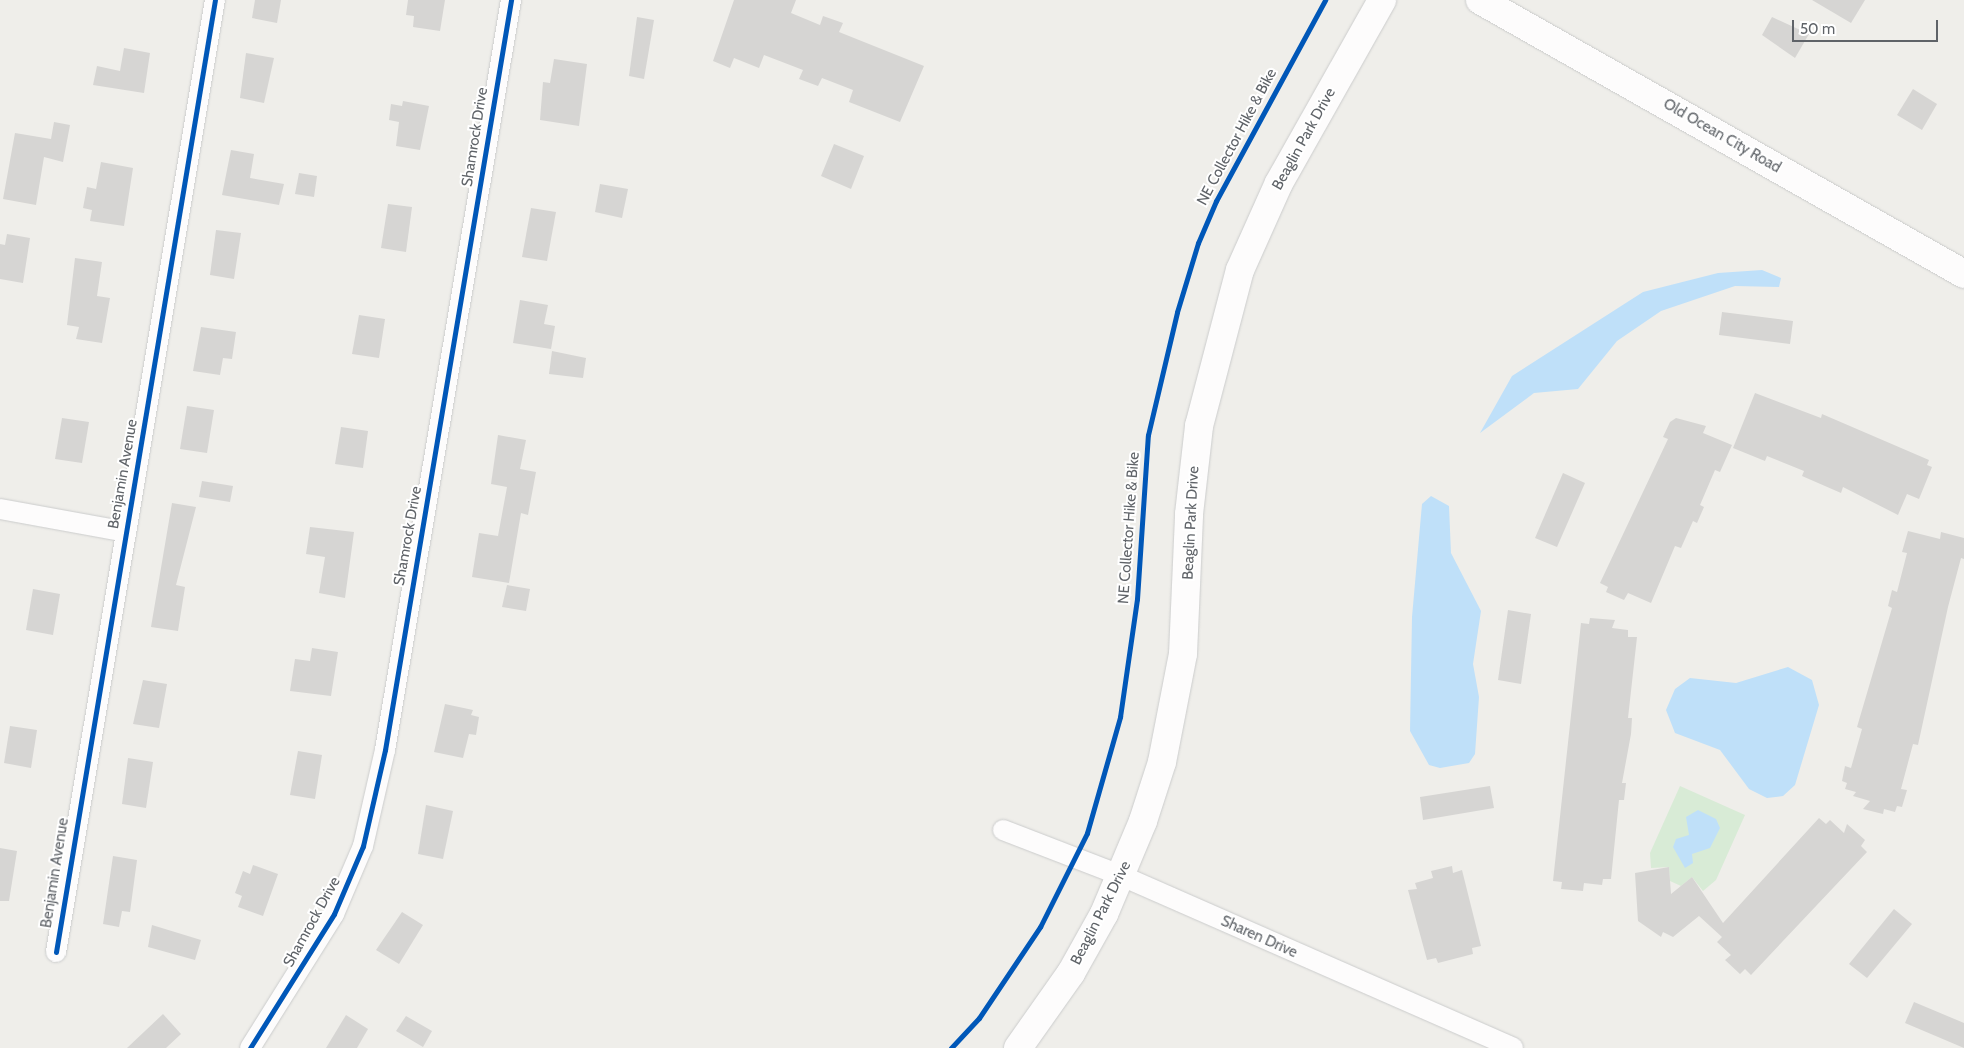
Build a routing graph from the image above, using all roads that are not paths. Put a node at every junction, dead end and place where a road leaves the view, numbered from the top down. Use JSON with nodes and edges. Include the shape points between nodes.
{"nodes":[{"id":1,"x":215,"y":0,"type":"edge"},
{"id":2,"x":511,"y":0,"type":"edge"},
{"id":3,"x":1382,"y":0,"type":"edge"},
{"id":4,"x":1480,"y":0,"type":"edge"},
{"id":5,"x":1964,"y":274,"type":"edge"},
{"id":6,"x":0,"y":509,"type":"edge"},
{"id":7,"x":126,"y":532,"type":"junction"},
{"id":8,"x":1003,"y":830,"type":"dead end"},
{"id":9,"x":1122,"y":876,"type":"junction"},
{"id":10,"x":56,"y":952,"type":"dead end"},
{"id":11,"x":250,"y":1048,"type":"edge"},
{"id":12,"x":1018,"y":1048,"type":"edge"},
{"id":13,"x":1513,"y":1048,"type":"edge"}],
"edges":[{"from":1,"to":7,"type":"street","name":"Benjamin Avenue"},
{"from":2,"to":11,"type":"street","name":"Shamrock Drive","via":[[385,750],[362,846],[334,914]]},
{"from":3,"to":9,"type":"main road","name":"Beaglin Park Drive","via":[[1267,205],[1229,302],[1199,426],[1177,694],[1154,790]]},
{"from":4,"to":5,"type":"main road","name":"Old Ocean City Road"},
{"from":6,"to":7,"type":"street"},
{"from":7,"to":10,"type":"street","name":"Benjamin Avenue"},
{"from":8,"to":9,"type":"street","name":"Sharen Drive"},
{"from":9,"to":12,"type":"main road","name":"Beaglin Park Drive","via":[[1071,973]]},
{"from":9,"to":13,"type":"street","name":"Sharen Drive"}]}
